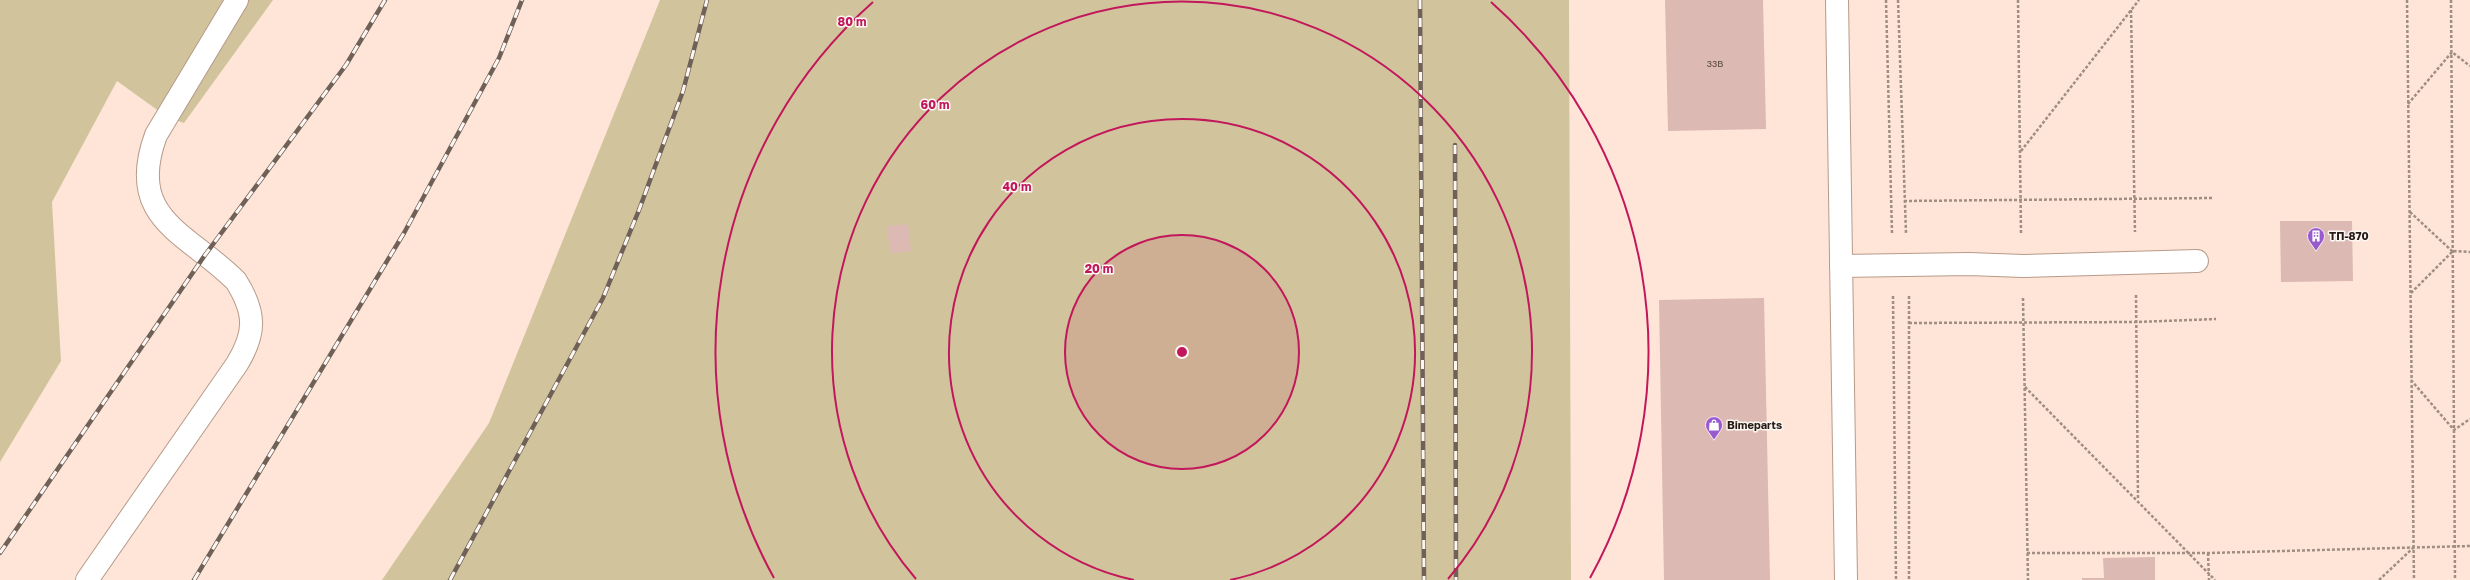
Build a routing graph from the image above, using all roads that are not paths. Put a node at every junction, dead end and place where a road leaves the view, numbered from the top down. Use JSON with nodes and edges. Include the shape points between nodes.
{"nodes":[{"id":1,"x":237,"y":0,"type":"edge"},
{"id":2,"x":1837,"y":0,"type":"edge"},
{"id":3,"x":2197,"y":261,"type":"dead end"},
{"id":4,"x":1841,"y":266,"type":"junction"},
{"id":5,"x":87,"y":580,"type":"edge"},
{"id":6,"x":1846,"y":580,"type":"edge"}],
"edges":[{"from":1,"to":5,"type":"street","via":[[156,135],[150,152],[147,174],[149,191],[156,210],[236,282],[245,296],[251,313],[252,331],[247,348],[237,364]]},
{"from":2,"to":4,"type":"street"},
{"from":3,"to":4,"type":"street","via":[[2023,266]]},
{"from":4,"to":6,"type":"street"}]}
